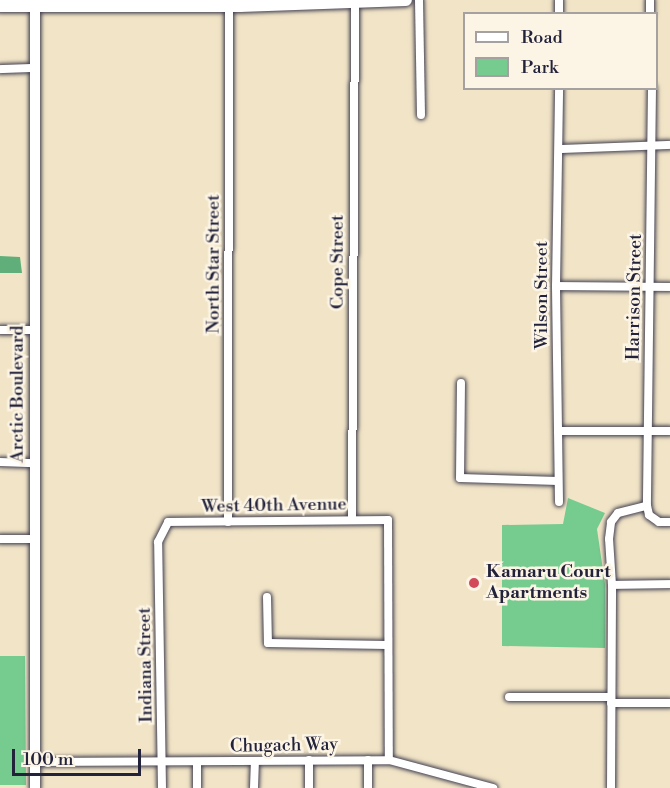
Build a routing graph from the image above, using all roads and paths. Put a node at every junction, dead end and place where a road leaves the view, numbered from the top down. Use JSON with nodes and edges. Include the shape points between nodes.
{"nodes":[{"id":1,"x":406,"y":0,"type":"edge"},
{"id":2,"x":419,"y":0,"type":"edge"},
{"id":3,"x":35,"y":3,"type":"edge"},
{"id":4,"x":355,"y":3,"type":"junction"},
{"id":5,"x":0,"y":6,"type":"edge"},
{"id":6,"x":229,"y":6,"type":"junction"},
{"id":7,"x":34,"y":68,"type":"junction"},
{"id":8,"x":0,"y":69,"type":"edge"},
{"id":9,"x":559,"y":90,"type":"edge"},
{"id":10,"x":652,"y":90,"type":"edge"},
{"id":11,"x":421,"y":115,"type":"dead end"},
{"id":12,"x":653,"y":145,"type":"junction"},
{"id":13,"x":670,"y":145,"type":"edge"},
{"id":14,"x":559,"y":149,"type":"junction"},
{"id":15,"x":556,"y":286,"type":"junction"},
{"id":16,"x":650,"y":287,"type":"junction"},
{"id":17,"x":670,"y":287,"type":"edge"},
{"id":18,"x":0,"y":330,"type":"edge"},
{"id":19,"x":35,"y":330,"type":"junction"},
{"id":20,"x":460,"y":383,"type":"dead end"},
{"id":21,"x":558,"y":431,"type":"junction"},
{"id":22,"x":670,"y":431,"type":"edge"},
{"id":23,"x":649,"y":432,"type":"junction"},
{"id":24,"x":0,"y":462,"type":"edge"},
{"id":25,"x":35,"y":463,"type":"junction"},
{"id":26,"x":558,"y":481,"type":"junction"},
{"id":27,"x":559,"y":502,"type":"dead end"},
{"id":28,"x":647,"y":506,"type":"junction"},
{"id":29,"x":352,"y":520,"type":"junction"},
{"id":30,"x":228,"y":522,"type":"junction"},
{"id":31,"x":670,"y":522,"type":"edge"},
{"id":32,"x":0,"y":539,"type":"edge"},
{"id":33,"x":35,"y":539,"type":"junction"},
{"id":34,"x":158,"y":542,"type":"joint"},
{"id":35,"x":670,"y":584,"type":"edge"},
{"id":36,"x":612,"y":585,"type":"junction"},
{"id":37,"x":267,"y":597,"type":"dead end"},
{"id":38,"x":387,"y":645,"type":"junction"},
{"id":39,"x":509,"y":697,"type":"dead end"},
{"id":40,"x":611,"y":700,"type":"junction"},
{"id":41,"x":670,"y":703,"type":"edge"},
{"id":42,"x":309,"y":760,"type":"junction"},
{"id":43,"x":368,"y":760,"type":"junction"},
{"id":44,"x":389,"y":760,"type":"junction"},
{"id":45,"x":255,"y":761,"type":"junction"},
{"id":46,"x":35,"y":762,"type":"junction"},
{"id":47,"x":162,"y":762,"type":"junction"},
{"id":48,"x":197,"y":762,"type":"junction"},
{"id":49,"x":35,"y":788,"type":"edge"},
{"id":50,"x":162,"y":788,"type":"edge"},
{"id":51,"x":197,"y":788,"type":"edge"},
{"id":52,"x":254,"y":788,"type":"edge"},
{"id":53,"x":309,"y":788,"type":"edge"},
{"id":54,"x":368,"y":788,"type":"edge"},
{"id":55,"x":493,"y":788,"type":"edge"},
{"id":56,"x":611,"y":788,"type":"edge"}],
"edges":[{"from":1,"to":4,"type":"main road"},
{"from":2,"to":11,"type":"street"},
{"from":3,"to":5,"type":"main road"},
{"from":3,"to":6,"type":"main road"},
{"from":3,"to":7,"type":"main road","name":"Arctic Boulevard"},
{"from":4,"to":6,"type":"main road"},
{"from":4,"to":29,"type":"street","name":"Cope Street"},
{"from":6,"to":30,"type":"street","name":"North Star Street"},
{"from":7,"to":8,"type":"street"},
{"from":7,"to":19,"type":"main road","name":"Arctic Boulevard"},
{"from":9,"to":14,"type":"street","name":"Wilson Street"},
{"from":10,"to":12,"type":"street","name":"Harrison Street"},
{"from":12,"to":13,"type":"street"},
{"from":12,"to":14,"type":"street"},
{"from":12,"to":16,"type":"street","name":"Harrison Street"},
{"from":14,"to":15,"type":"street","name":"Wilson Street"},
{"from":15,"to":16,"type":"street"},
{"from":15,"to":21,"type":"street","name":"Wilson Street"},
{"from":16,"to":17,"type":"street"},
{"from":16,"to":23,"type":"street","name":"Harrison Street"},
{"from":18,"to":19,"type":"street"},
{"from":19,"to":25,"type":"main road","name":"Arctic Boulevard"},
{"from":20,"to":26,"type":"street","via":[[460,478]]},
{"from":21,"to":23,"type":"street"},
{"from":21,"to":26,"type":"street","name":"Wilson Street"},
{"from":22,"to":23,"type":"street"},
{"from":23,"to":28,"type":"street","name":"Harrison Street"},
{"from":24,"to":25,"type":"street"},
{"from":25,"to":33,"type":"main road","name":"Arctic Boulevard"},
{"from":26,"to":27,"type":"street","name":"Wilson Street"},
{"from":28,"to":31,"type":"street","via":[[649,515],[659,522]]},
{"from":28,"to":36,"type":"street","via":[[618,513],[611,522]]},
{"from":29,"to":30,"type":"street","name":"West 40th Avenue"},
{"from":29,"to":38,"type":"street","name":"West 40th Avenue","via":[[388,520]]},
{"from":30,"to":34,"type":"street","name":"West 40th Avenue","via":[[168,522]]},
{"from":32,"to":33,"type":"street"},
{"from":33,"to":46,"type":"main road","name":"Arctic Boulevard"},
{"from":34,"to":47,"type":"street","name":"Indiana Street"},
{"from":35,"to":36,"type":"street"},
{"from":36,"to":40,"type":"street"},
{"from":37,"to":38,"type":"street","via":[[268,643]]},
{"from":38,"to":44,"type":"street"},
{"from":39,"to":40,"type":"street"},
{"from":40,"to":41,"type":"street"},
{"from":40,"to":56,"type":"street"},
{"from":42,"to":43,"type":"street","name":"Chugach Way"},
{"from":42,"to":45,"type":"street","name":"Chugach Way"},
{"from":42,"to":53,"type":"street"},
{"from":43,"to":44,"type":"street","name":"Chugach Way"},
{"from":43,"to":54,"type":"street"},
{"from":44,"to":55,"type":"street","name":"Chugach Way"},
{"from":45,"to":48,"type":"street","name":"Chugach Way"},
{"from":45,"to":52,"type":"street"},
{"from":46,"to":47,"type":"street","name":"Chugach Way"},
{"from":46,"to":49,"type":"main road","name":"Arctic Boulevard"},
{"from":47,"to":48,"type":"street","name":"Chugach Way"},
{"from":47,"to":50,"type":"street","name":"Indiana Street"},
{"from":48,"to":51,"type":"street"}]}
